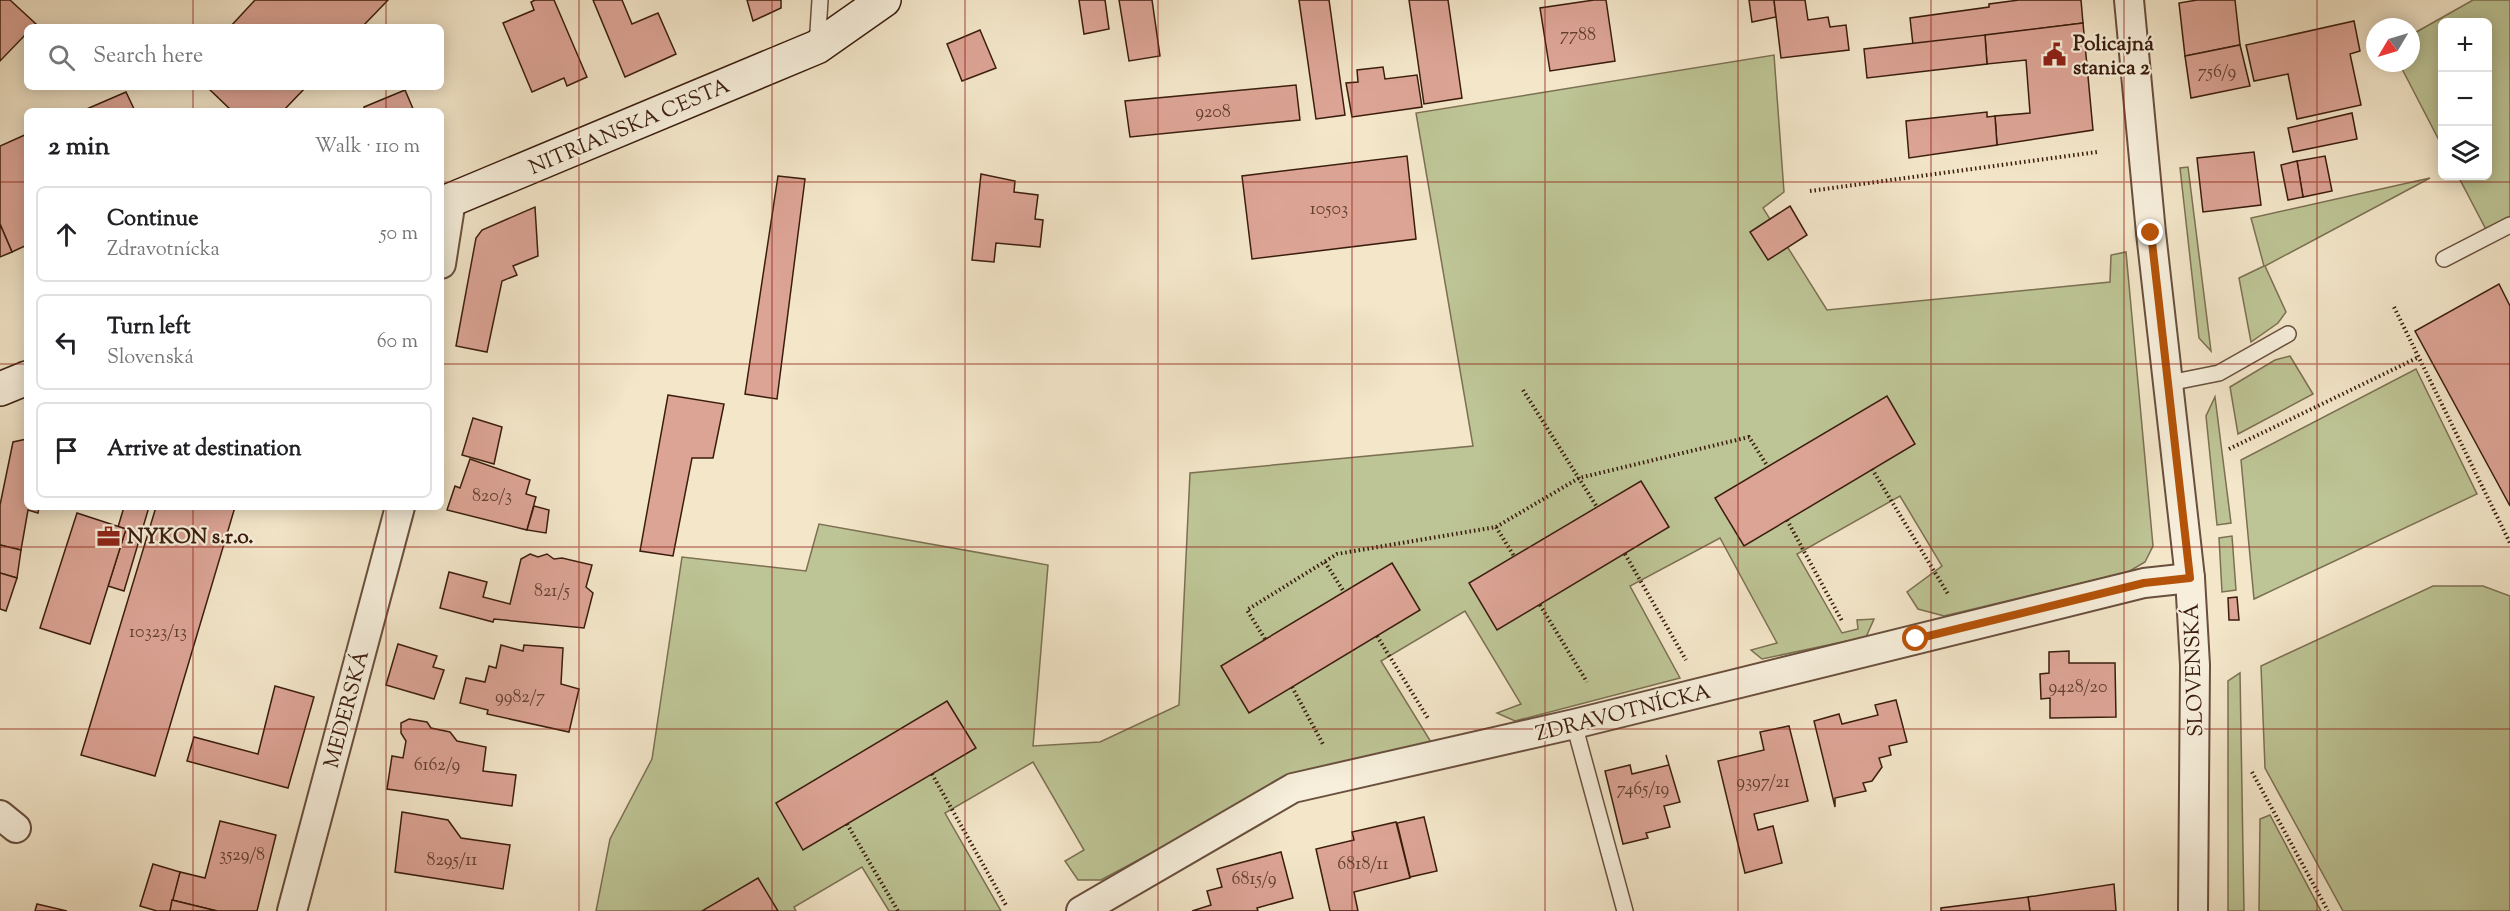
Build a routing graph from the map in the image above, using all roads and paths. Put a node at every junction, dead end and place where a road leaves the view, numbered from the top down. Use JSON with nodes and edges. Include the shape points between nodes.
{"nodes":[{"id":1,"x":820,"y":0,"type":"edge"},
{"id":2,"x":884,"y":0,"type":"edge"},
{"id":3,"x":2129,"y":0,"type":"edge"},
{"id":4,"x":817,"y":47,"type":"junction"},
{"id":5,"x":2097,"y":152,"type":"dead end"},
{"id":6,"x":1810,"y":191,"type":"dead end"},
{"id":7,"x":446,"y":202,"type":"edge"},
{"id":8,"x":2510,"y":225,"type":"edge"},
{"id":9,"x":444,"y":227,"type":"edge"},
{"id":10,"x":2444,"y":259,"type":"dead end"},
{"id":11,"x":2394,"y":307,"type":"dead end"},
{"id":12,"x":2288,"y":334,"type":"dead end"},
{"id":13,"x":2418,"y":357,"type":"junction"},
{"id":14,"x":24,"y":379,"type":"edge"},
{"id":15,"x":2169,"y":383,"type":"junction"},
{"id":16,"x":0,"y":389,"type":"edge"},
{"id":17,"x":1522,"y":390,"type":"dead end"},
{"id":18,"x":2229,"y":449,"type":"dead end"},
{"id":19,"x":1768,"y":467,"type":"dead end"},
{"id":20,"x":1872,"y":469,"type":"dead end"},
{"id":21,"x":1579,"y":478,"type":"junction"},
{"id":22,"x":1597,"y":507,"type":"dead end"},
{"id":23,"x":399,"y":510,"type":"edge"},
{"id":24,"x":1787,"y":520,"type":"dead end"},
{"id":25,"x":1496,"y":527,"type":"junction"},
{"id":26,"x":2510,"y":543,"type":"edge"},
{"id":27,"x":1625,"y":554,"type":"dead end"},
{"id":28,"x":1514,"y":556,"type":"dead end"},
{"id":29,"x":1326,"y":562,"type":"junction"},
{"id":30,"x":2190,"y":578,"type":"junction"},
{"id":31,"x":1344,"y":592,"type":"dead end"},
{"id":32,"x":1948,"y":594,"type":"dead end"},
{"id":33,"x":1540,"y":605,"type":"dead end"},
{"id":34,"x":1842,"y":621,"type":"dead end"},
{"id":35,"x":1377,"y":636,"type":"dead end"},
{"id":36,"x":1265,"y":639,"type":"dead end"},
{"id":37,"x":1686,"y":660,"type":"dead end"},
{"id":38,"x":1587,"y":682,"type":"dead end"},
{"id":39,"x":1292,"y":687,"type":"dead end"},
{"id":40,"x":1429,"y":720,"type":"dead end"},
{"id":41,"x":1574,"y":724,"type":"junction"},
{"id":42,"x":1324,"y":746,"type":"dead end"},
{"id":43,"x":2252,"y":772,"type":"dead end"},
{"id":44,"x":932,"y":774,"type":"dead end"},
{"id":45,"x":847,"y":824,"type":"dead end"},
{"id":46,"x":1007,"y":907,"type":"dead end"},
{"id":47,"x":292,"y":911,"type":"edge"},
{"id":48,"x":898,"y":911,"type":"edge"},
{"id":49,"x":1081,"y":911,"type":"edge"},
{"id":50,"x":1625,"y":911,"type":"edge"},
{"id":51,"x":2193,"y":911,"type":"edge"},
{"id":52,"x":2328,"y":911,"type":"edge"}],
"edges":[{"from":1,"to":4,"type":"lane"},
{"from":2,"to":4,"type":"main road","name":"NITRIANSKA CESTA"},
{"from":3,"to":15,"type":"street","name":"SLOVENSKÁ"},
{"from":4,"to":7,"type":"main road","name":"NITRIANSKA CESTA"},
{"from":5,"to":6,"type":"path"},
{"from":7,"to":9,"type":"street"},
{"from":8,"to":10,"type":"lane"},
{"from":11,"to":13,"type":"path"},
{"from":12,"to":15,"type":"lane","via":[[2219,373]]},
{"from":13,"to":18,"type":"path"},
{"from":13,"to":26,"type":"path"},
{"from":14,"to":16,"type":"main road"},
{"from":15,"to":30,"type":"street","name":"SLOVENSKÁ"},
{"from":17,"to":21,"type":"path"},
{"from":19,"to":21,"type":"path","via":[[1749,437]]},
{"from":20,"to":32,"type":"path"},
{"from":21,"to":22,"type":"path"},
{"from":21,"to":25,"type":"path"},
{"from":23,"to":47,"type":"street","name":"MEDERSKÁ"},
{"from":24,"to":34,"type":"path"},
{"from":25,"to":28,"type":"path"},
{"from":25,"to":29,"type":"path","via":[[1337,555]]},
{"from":27,"to":37,"type":"path"},
{"from":29,"to":31,"type":"path"},
{"from":29,"to":36,"type":"path","via":[[1247,610]]},
{"from":30,"to":41,"type":"street","name":"ZDRAVOTNÍCKA","via":[[2135,585]]},
{"from":30,"to":51,"type":"street","name":"SLOVENSKÁ","via":[[2195,676]]},
{"from":33,"to":38,"type":"path"},
{"from":35,"to":40,"type":"path"},
{"from":39,"to":42,"type":"path"},
{"from":41,"to":49,"type":"street","name":"ZDRAVOTNÍCKA","via":[[1293,788]]},
{"from":41,"to":50,"type":"lane"},
{"from":43,"to":52,"type":"path"},
{"from":44,"to":46,"type":"path"},
{"from":45,"to":48,"type":"path"}]}
